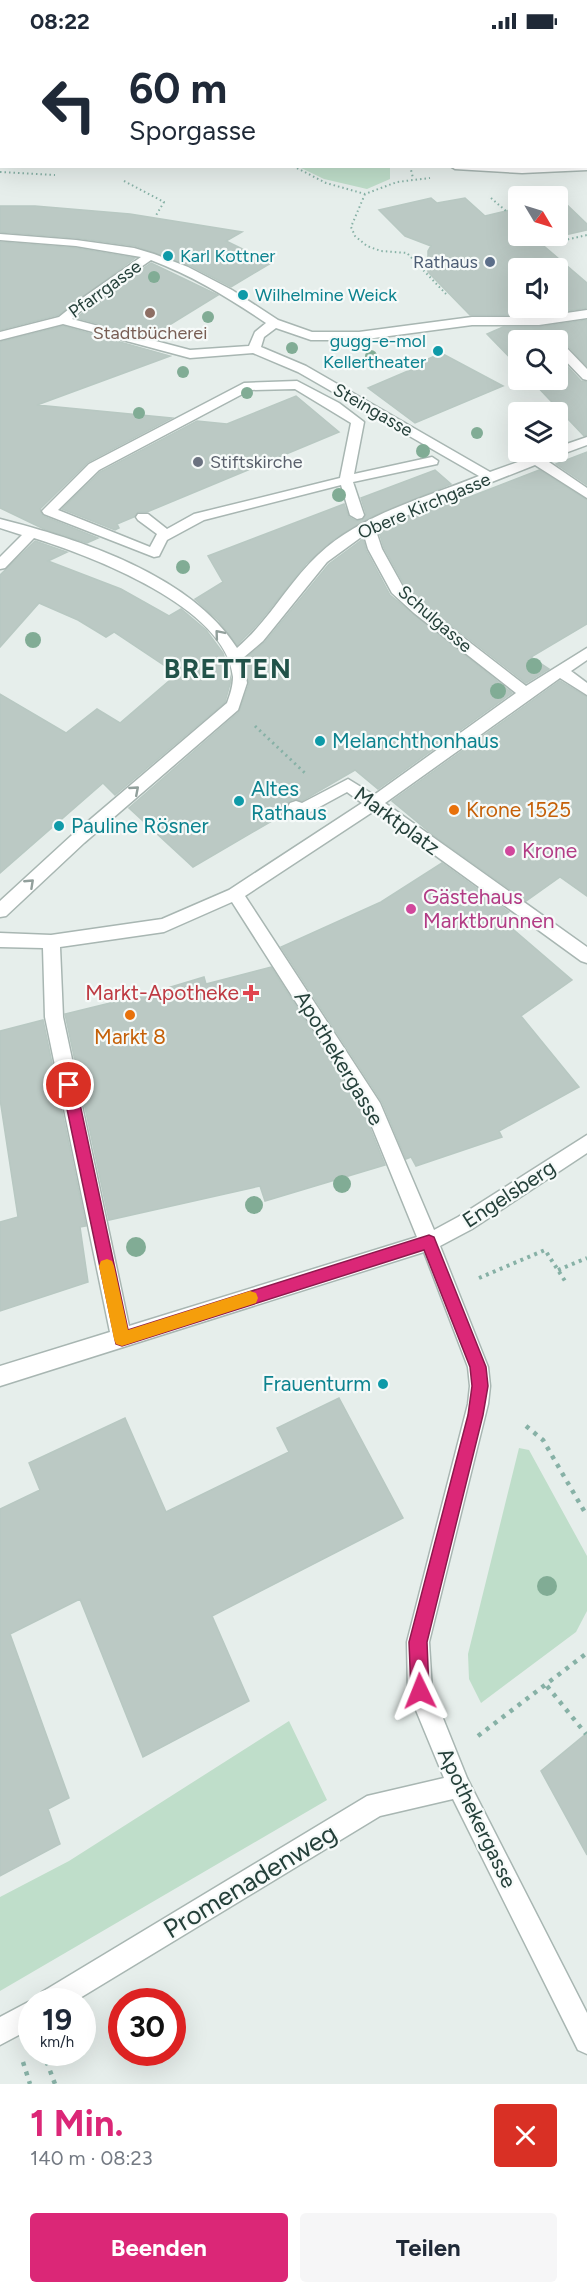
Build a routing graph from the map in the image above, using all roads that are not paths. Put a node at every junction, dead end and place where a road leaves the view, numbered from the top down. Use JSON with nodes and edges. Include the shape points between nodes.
{"nodes":[{"id":1,"x":470,"y":168,"type":"edge"},
{"id":2,"x":565,"y":168,"type":"edge"},
{"id":3,"x":0,"y":237,"type":"edge"},
{"id":4,"x":150,"y":256,"type":"junction"},
{"id":5,"x":587,"y":314,"type":"edge"},
{"id":6,"x":63,"y":320,"type":"junction"},
{"id":7,"x":274,"y":323,"type":"junction"},
{"id":8,"x":0,"y":336,"type":"edge"},
{"id":9,"x":254,"y":349,"type":"junction"},
{"id":10,"x":568,"y":356,"type":"edge"},
{"id":11,"x":587,"y":376,"type":"edge"},
{"id":12,"x":587,"y":441,"type":"edge"},
{"id":13,"x":568,"y":448,"type":"edge"},
{"id":14,"x":432,"y":461,"type":"dead end"},
{"id":15,"x":531,"y":462,"type":"edge"},
{"id":16,"x":540,"y":462,"type":"edge"},
{"id":17,"x":489,"y":477,"type":"junction"},
{"id":18,"x":346,"y":480,"type":"junction"},
{"id":19,"x":587,"y":494,"type":"edge"},
{"id":20,"x":357,"y":515,"type":"dead end"},
{"id":21,"x":143,"y":517,"type":"dead end"},
{"id":22,"x":0,"y":523,"type":"edge"},
{"id":23,"x":368,"y":526,"type":"junction"},
{"id":24,"x":31,"y":534,"type":"junction"},
{"id":25,"x":165,"y":534,"type":"junction"},
{"id":26,"x":0,"y":565,"type":"edge"},
{"id":27,"x":587,"y":653,"type":"edge"},
{"id":28,"x":235,"y":657,"type":"junction"},
{"id":29,"x":560,"y":670,"type":"junction"},
{"id":30,"x":587,"y":690,"type":"edge"},
{"id":31,"x":526,"y":693,"type":"junction"},
{"id":32,"x":373,"y":804,"type":"junction"},
{"id":33,"x":296,"y":807,"type":"dead end"},
{"id":34,"x":235,"y":894,"type":"junction"},
{"id":35,"x":0,"y":911,"type":"edge"},
{"id":36,"x":0,"y":940,"type":"edge"},
{"id":37,"x":51,"y":942,"type":"junction"},
{"id":38,"x":587,"y":956,"type":"edge"},
{"id":39,"x":587,"y":1143,"type":"edge"},
{"id":40,"x":429,"y":1242,"type":"junction"},
{"id":41,"x":122,"y":1339,"type":"junction"},
{"id":42,"x":0,"y":1376,"type":"edge"},
{"id":43,"x":459,"y":1786,"type":"junction"},
{"id":44,"x":73,"y":1988,"type":"edge"},
{"id":45,"x":18,"y":2021,"type":"edge"},
{"id":46,"x":0,"y":2032,"type":"edge"},
{"id":47,"x":587,"y":2041,"type":"edge"}],
"edges":[{"from":1,"to":2,"type":"street"},
{"from":3,"to":4,"type":"street","via":[[76,243]]},
{"from":4,"to":6,"type":"street","name":"Pfarrgasse"},
{"from":4,"to":7,"type":"street","name":"Pfarrgasse","via":[[228,292]]},
{"from":5,"to":7,"type":"street","name":"Pfarrgasse","via":[[539,321],[472,321],[359,336],[311,336]]},
{"from":6,"to":8,"type":"street"},
{"from":6,"to":9,"type":"street","via":[[189,354]]},
{"from":7,"to":9,"type":"street","via":[[260,335]]},
{"from":9,"to":17,"type":"street","name":"Steingasse","via":[[302,369]]},
{"from":10,"to":11,"type":"street"},
{"from":12,"to":13,"type":"street","name":"Obere Kirchgasse"},
{"from":14,"to":18,"type":"street"},
{"from":15,"to":17,"type":"street","name":"Obere Kirchgasse"},
{"from":16,"to":19,"type":"street"},
{"from":17,"to":23,"type":"street","name":"Obere Kirchgasse"},
{"from":18,"to":20,"type":"street"},
{"from":18,"to":25,"type":"street","via":[[199,517]]},
{"from":18,"to":25,"type":"street","via":[[358,422],[297,385],[248,386],[94,467],[49,511],[154,553]]},
{"from":21,"to":25,"type":"street"},
{"from":22,"to":24,"type":"street"},
{"from":23,"to":28,"type":"street","name":"Obere Kirchgasse","via":[[322,559],[258,638]]},
{"from":23,"to":31,"type":"street","name":"Schulgasse","via":[[375,549],[397,590]]},
{"from":24,"to":26,"type":"street"},
{"from":28,"to":24,"type":"street","one_way":true,"via":[[219,631],[151,581],[112,561]]},
{"from":27,"to":29,"type":"street"},
{"from":35,"to":28,"type":"street","one_way":true,"via":[[59,855],[233,706],[240,675]]},
{"from":29,"to":30,"type":"street"},
{"from":29,"to":31,"type":"street"},
{"from":31,"to":32,"type":"street"},
{"from":32,"to":33,"type":"street","name":"Marktplatz","via":[[348,785],[301,811]]},
{"from":32,"to":34,"type":"street"},
{"from":32,"to":38,"type":"street","name":"Marktplatz"},
{"from":34,"to":37,"type":"street","via":[[164,925]]},
{"from":34,"to":40,"type":"street","name":"Apothekergasse","via":[[374,1109]]},
{"from":36,"to":37,"type":"street"},
{"from":37,"to":41,"type":"street","via":[[53,1009]]},
{"from":39,"to":40,"type":"street","name":"Engelsberg","via":[[465,1223]]},
{"from":40,"to":41,"type":"street","name":"Engelsberg"},
{"from":40,"to":43,"type":"street","name":"Apothekergasse","via":[[478,1367],[480,1386],[418,1642],[420,1691]]},
{"from":41,"to":42,"type":"street","name":"Engelsberg"},
{"from":43,"to":44,"type":"street","name":"Promenadenweg","via":[[376,1805]]},
{"from":43,"to":47,"type":"street","name":"Apothekergasse"},
{"from":45,"to":46,"type":"street"}]}
